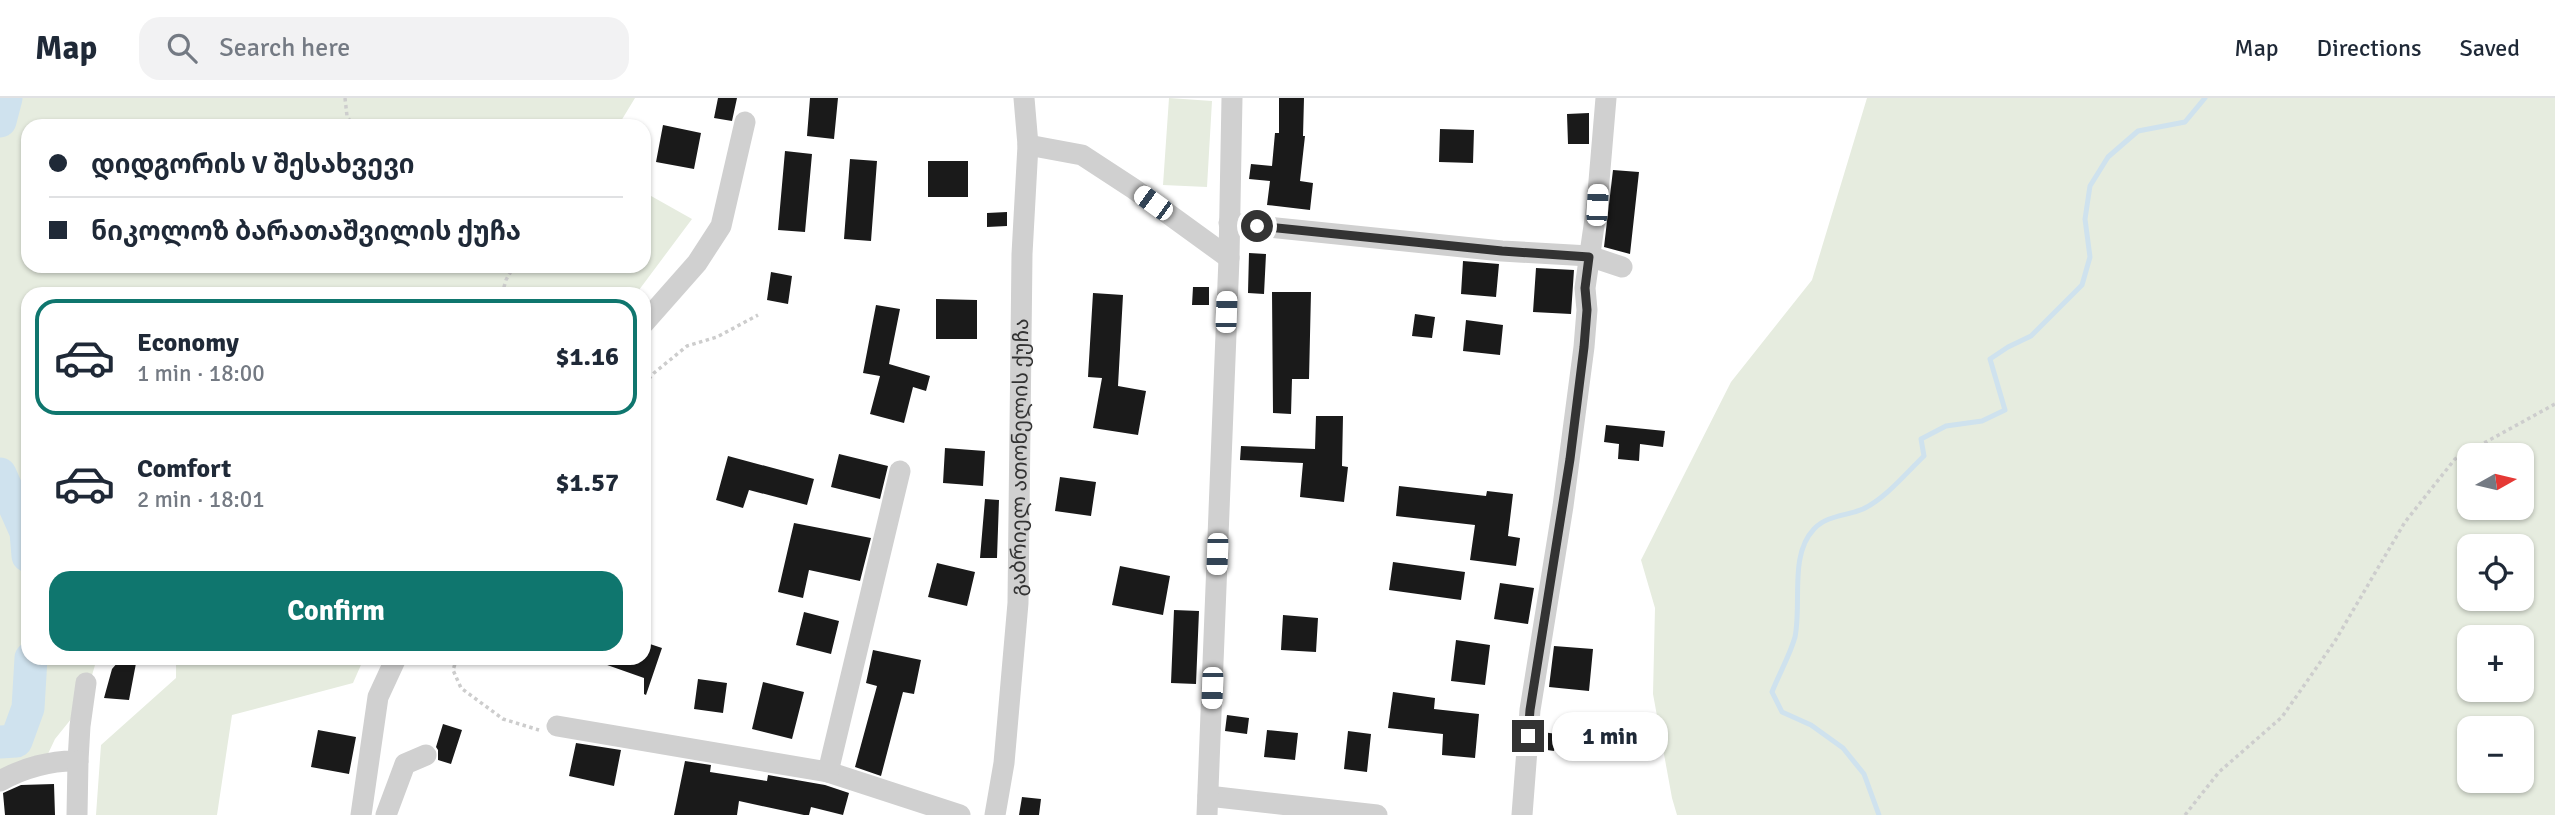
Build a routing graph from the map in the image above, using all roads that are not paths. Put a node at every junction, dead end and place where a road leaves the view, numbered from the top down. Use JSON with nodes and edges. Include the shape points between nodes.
{"nodes":[{"id":1,"x":1024,"y":98,"type":"edge"},
{"id":2,"x":1232,"y":98,"type":"edge"},
{"id":3,"x":1606,"y":98,"type":"edge"},
{"id":4,"x":745,"y":122,"type":"dead end"},
{"id":5,"x":1028,"y":145,"type":"junction"},
{"id":6,"x":1229,"y":223,"type":"junction"},
{"id":7,"x":1589,"y":257,"type":"junction"},
{"id":8,"x":1228,"y":258,"type":"junction"},
{"id":9,"x":1622,"y":267,"type":"dead end"},
{"id":10,"x":651,"y":315,"type":"edge"},
{"id":11,"x":900,"y":471,"type":"dead end"},
{"id":12,"x":393,"y":665,"type":"edge"},
{"id":13,"x":86,"y":683,"type":"dead end"},
{"id":14,"x":557,"y":726,"type":"road end"},
{"id":15,"x":426,"y":755,"type":"dead end"},
{"id":16,"x":78,"y":761,"type":"junction"},
{"id":17,"x":828,"y":772,"type":"junction"},
{"id":18,"x":0,"y":781,"type":"edge"},
{"id":19,"x":1208,"y":805,"type":"edge"},
{"id":20,"x":77,"y":815,"type":"edge"},
{"id":21,"x":361,"y":815,"type":"edge"},
{"id":22,"x":386,"y":815,"type":"edge"},
{"id":23,"x":960,"y":815,"type":"edge"},
{"id":24,"x":995,"y":815,"type":"edge"},
{"id":25,"x":1377,"y":815,"type":"edge"},
{"id":26,"x":1522,"y":815,"type":"edge"}],
"edges":[{"from":1,"to":5,"type":"street","name":"გაბრიელ ათონელის ქუჩა"},
{"from":2,"to":6,"type":"street"},
{"from":3,"to":7,"type":"street"},
{"from":4,"to":10,"type":"street","via":[[721,226],[697,263]]},
{"from":5,"to":8,"type":"street","via":[[1082,155]]},
{"from":5,"to":24,"type":"street","name":"გაბრიელ ათონელის ქუჩა","via":[[1022,254],[1018,603]]},
{"from":6,"to":7,"type":"street"},
{"from":6,"to":8,"type":"street"},
{"from":7,"to":9,"type":"street"},
{"from":7,"to":26,"type":"street","via":[[1584,347],[1530,710]]},
{"from":8,"to":19,"type":"street"},
{"from":11,"to":17,"type":"street"},
{"from":12,"to":21,"type":"street","via":[[378,697]]},
{"from":13,"to":16,"type":"street"},
{"from":14,"to":17,"type":"street"},
{"from":15,"to":22,"type":"street","via":[[405,764]]},
{"from":16,"to":18,"type":"street","via":[[40,765]]},
{"from":16,"to":20,"type":"street"},
{"from":17,"to":23,"type":"street"},
{"from":19,"to":25,"type":"street"}]}
